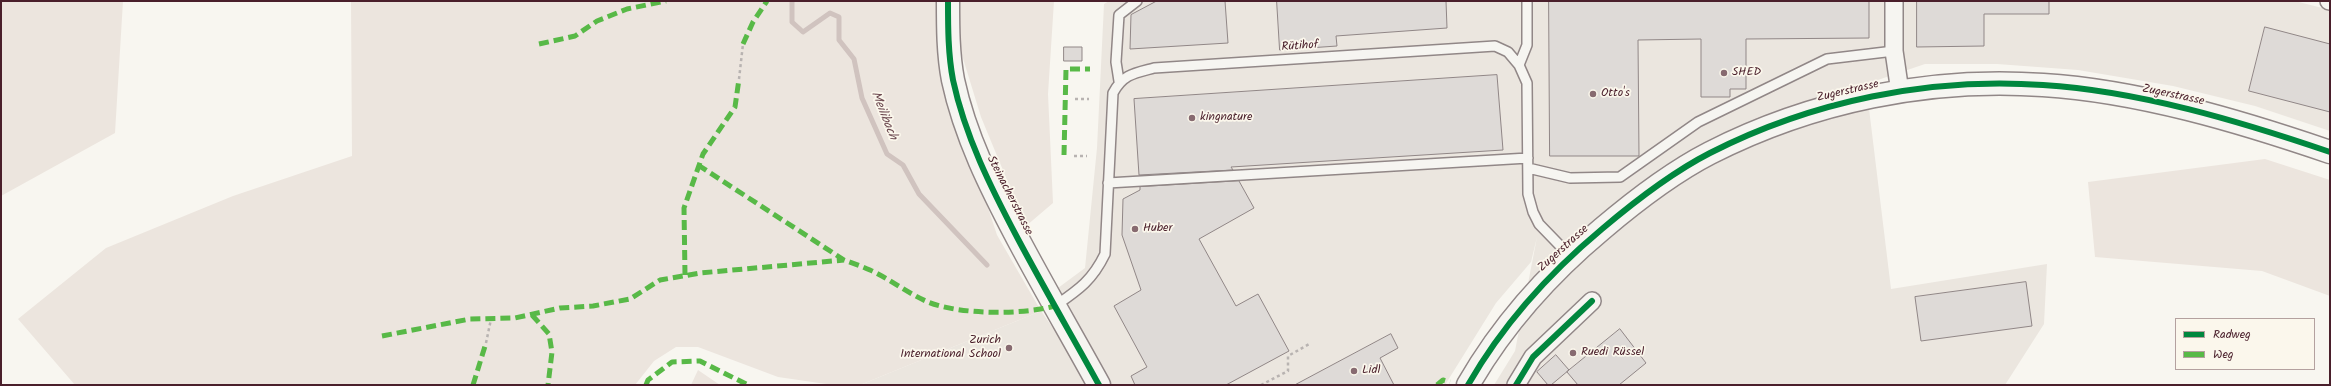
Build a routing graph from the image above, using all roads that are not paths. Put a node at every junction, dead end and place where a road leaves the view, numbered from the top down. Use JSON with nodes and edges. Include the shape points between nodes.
{"nodes":[{"id":1,"x":948,"y":1,"type":"edge"},
{"id":2,"x":1137,"y":1,"type":"edge"},
{"id":3,"x":1527,"y":1,"type":"edge"},
{"id":4,"x":1894,"y":1,"type":"edge"},
{"id":5,"x":1894,"y":51,"type":"junction"},
{"id":6,"x":1519,"y":65,"type":"junction"},
{"id":7,"x":1119,"y":81,"type":"junction"},
{"id":8,"x":1900,"y":92,"type":"junction"},
{"id":9,"x":2330,"y":152,"type":"edge"},
{"id":10,"x":1528,"y":158,"type":"junction"},
{"id":11,"x":1528,"y":168,"type":"junction"},
{"id":12,"x":1108,"y":183,"type":"junction"},
{"id":13,"x":1570,"y":256,"type":"junction"},
{"id":14,"x":1592,"y":301,"type":"dead end"},
{"id":15,"x":1055,"y":306,"type":"junction"},
{"id":16,"x":1099,"y":385,"type":"edge"},
{"id":17,"x":1468,"y":385,"type":"edge"},
{"id":18,"x":1516,"y":385,"type":"edge"}],
"edges":[{"from":1,"to":15,"type":"main road","name":"Steinacherstrasse","via":[[953,78],[964,122],[976,154]]},
{"from":2,"to":7,"type":"lane","via":[[1119,15],[1116,62]]},
{"from":3,"to":6,"type":"lane","via":[[1527,45]]},
{"from":4,"to":5,"type":"street"},
{"from":5,"to":8,"type":"street"},
{"from":5,"to":11,"type":"lane","via":[[1827,59],[1698,122],[1620,178],[1570,178]]},
{"from":6,"to":7,"type":"lane","name":"Rütihof","via":[[1508,52],[1495,46],[1154,68],[1133,73]]},
{"from":6,"to":10,"type":"lane","name":"Rütihof","via":[[1527,83]]},
{"from":7,"to":12,"type":"lane","via":[[1113,92]]},
{"from":8,"to":9,"type":"main road","name":"Zugerstrasse","via":[[1930,87],[1993,83],[2045,85],[2103,93],[2202,113]]},
{"from":8,"to":13,"type":"main road","name":"Zugerstrasse","via":[[1858,100],[1780,122],[1709,154],[1632,204]]},
{"from":10,"to":11,"type":"lane","name":"Rütihof"},
{"from":10,"to":12,"type":"lane"},
{"from":11,"to":13,"type":"lane","name":"Rütihof","via":[[1528,194],[1533,212],[1539,224]]},
{"from":12,"to":15,"type":"lane","via":[[1105,254],[1097,270],[1083,287]]},
{"from":13,"to":17,"type":"main road","name":"Zugerstrasse","via":[[1521,308]]},
{"from":14,"to":18,"type":"street","via":[[1533,357]]},
{"from":15,"to":16,"type":"main road","name":"Steinacherstrasse"}]}
